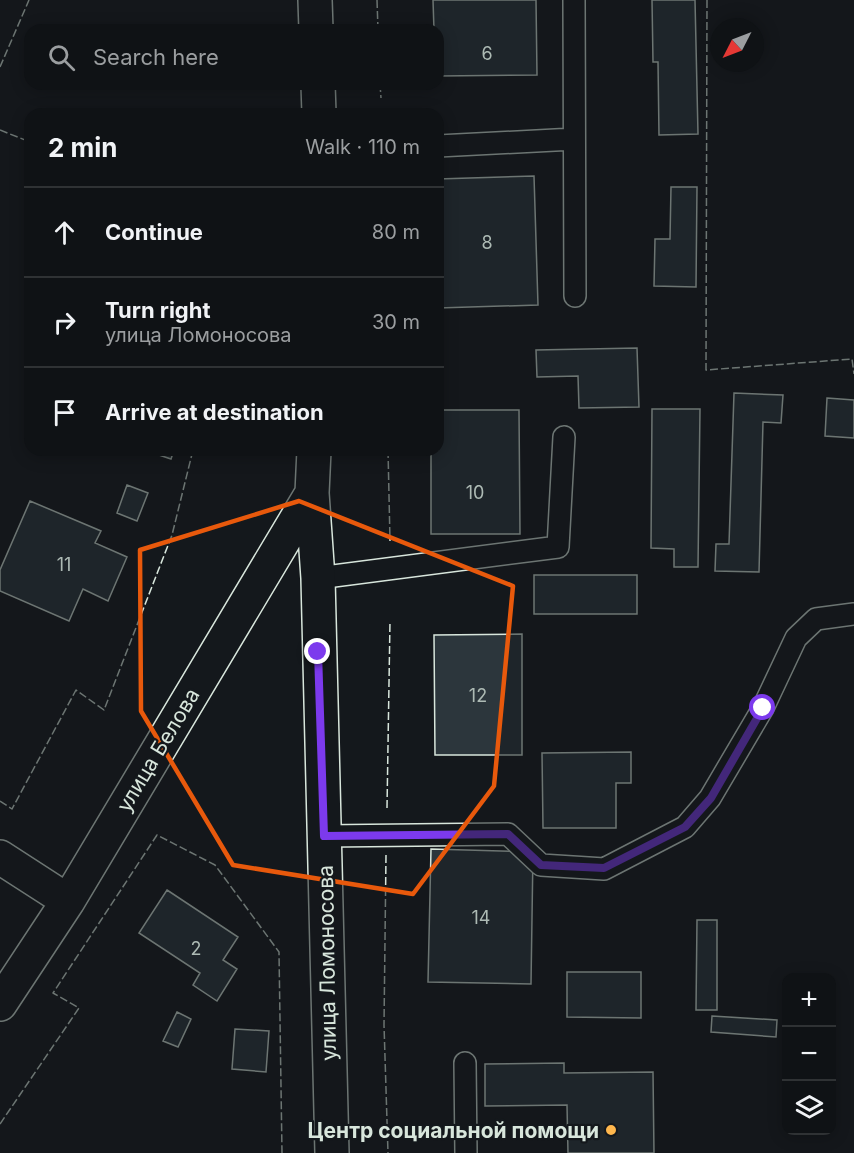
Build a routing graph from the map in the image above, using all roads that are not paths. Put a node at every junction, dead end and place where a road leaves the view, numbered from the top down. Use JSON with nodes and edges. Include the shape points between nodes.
{"nodes":[{"id":1,"x":315,"y":0,"type":"edge"},
{"id":2,"x":574,"y":0,"type":"edge"},
{"id":3,"x":316,"y":24,"type":"edge"},
{"id":4,"x":318,"y":90,"type":"edge"},
{"id":5,"x":318,"y":108,"type":"edge"},
{"id":6,"x":574,"y":139,"type":"junction"},
{"id":7,"x":444,"y":146,"type":"edge"},
{"id":8,"x":575,"y":296,"type":"dead end"},
{"id":9,"x":564,"y":437,"type":"dead end"},
{"id":10,"x":314,"y":456,"type":"edge"},
{"id":11,"x":312,"y":493,"type":"junction"},
{"id":12,"x":318,"y":578,"type":"junction"},
{"id":13,"x":854,"y":614,"type":"edge"},
{"id":14,"x":324,"y":836,"type":"junction"},
{"id":15,"x":0,"y":857,"type":"edge"},
{"id":16,"x":68,"y":901,"type":"junction"},
{"id":17,"x":0,"y":1004,"type":"edge"},
{"id":18,"x":465,"y":1063,"type":"dead end"},
{"id":19,"x":332,"y":1153,"type":"edge"},
{"id":20,"x":466,"y":1153,"type":"edge"}],
"edges":[{"from":1,"to":3,"type":"street"},
{"from":2,"to":6,"type":"lane"},
{"from":4,"to":5,"type":"street"},
{"from":6,"to":7,"type":"lane"},
{"from":6,"to":8,"type":"lane"},
{"from":9,"to":12,"type":"lane","via":[[558,547]]},
{"from":10,"to":11,"type":"street","name":"улица Ломоносова"},
{"from":11,"to":12,"type":"street","name":"улица Ломоносова"},
{"from":11,"to":16,"type":"street","name":"улица Белова"},
{"from":12,"to":14,"type":"street","name":"улица Ломоносова"},
{"from":13,"to":14,"type":"lane","via":[[816,619],[796,638],[763,708],[711,798],[685,827],[604,868],[541,865],[508,834]]},
{"from":14,"to":19,"type":"street","name":"улица Ломоносова"},
{"from":15,"to":16,"type":"street"},
{"from":16,"to":17,"type":"street","name":"улица Белова"},
{"from":18,"to":20,"type":"lane"}]}
